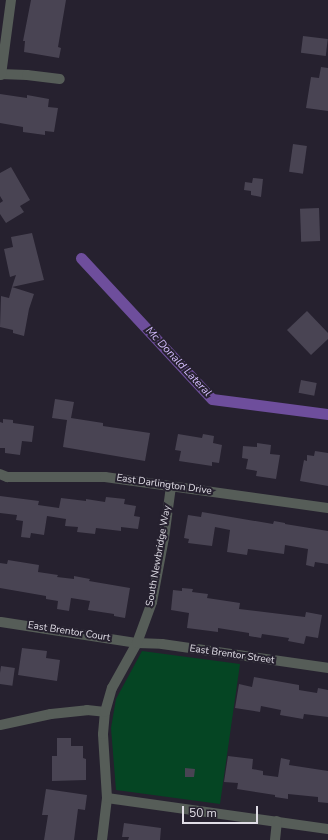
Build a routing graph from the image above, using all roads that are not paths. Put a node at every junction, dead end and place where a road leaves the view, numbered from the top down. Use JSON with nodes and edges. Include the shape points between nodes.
{"nodes":[{"id":1,"x":11,"y":0,"type":"edge"},
{"id":2,"x":0,"y":74,"type":"edge"},
{"id":3,"x":60,"y":79,"type":"dead end"},
{"id":4,"x":0,"y":474,"type":"edge"},
{"id":5,"x":171,"y":486,"type":"junction"},
{"id":6,"x":328,"y":508,"type":"edge"},
{"id":7,"x":1,"y":622,"type":"dead end"},
{"id":8,"x":137,"y":643,"type":"junction"},
{"id":9,"x":328,"y":668,"type":"edge"},
{"id":10,"x":105,"y":712,"type":"junction"},
{"id":11,"x":0,"y":725,"type":"edge"},
{"id":12,"x":108,"y":798,"type":"junction"},
{"id":13,"x":277,"y":822,"type":"junction"},
{"id":14,"x":328,"y":828,"type":"edge"},
{"id":15,"x":102,"y":840,"type":"edge"},
{"id":16,"x":275,"y":840,"type":"edge"}],
"edges":[{"from":1,"to":2,"type":"street"},
{"from":2,"to":3,"type":"street"},
{"from":4,"to":5,"type":"street","name":"East Darlington Drive","via":[[7,477],[105,477]]},
{"from":5,"to":6,"type":"street","name":"East Darlington Drive"},
{"from":5,"to":8,"type":"street","name":"South Newbridge Way","via":[[152,602]]},
{"from":7,"to":8,"type":"street","name":"East Brentor Court"},
{"from":8,"to":9,"type":"street","name":"East Brentor Street","via":[[162,644]]},
{"from":8,"to":10,"type":"street","name":"South Newbridge Way","via":[[112,688]]},
{"from":10,"to":11,"type":"street","via":[[87,710],[51,714]]},
{"from":10,"to":12,"type":"street","name":"South Newbridge Way","via":[[103,734]]},
{"from":12,"to":13,"type":"street"},
{"from":12,"to":15,"type":"street","name":"South Newbridge Way"},
{"from":13,"to":14,"type":"street"},
{"from":13,"to":16,"type":"street"}]}
